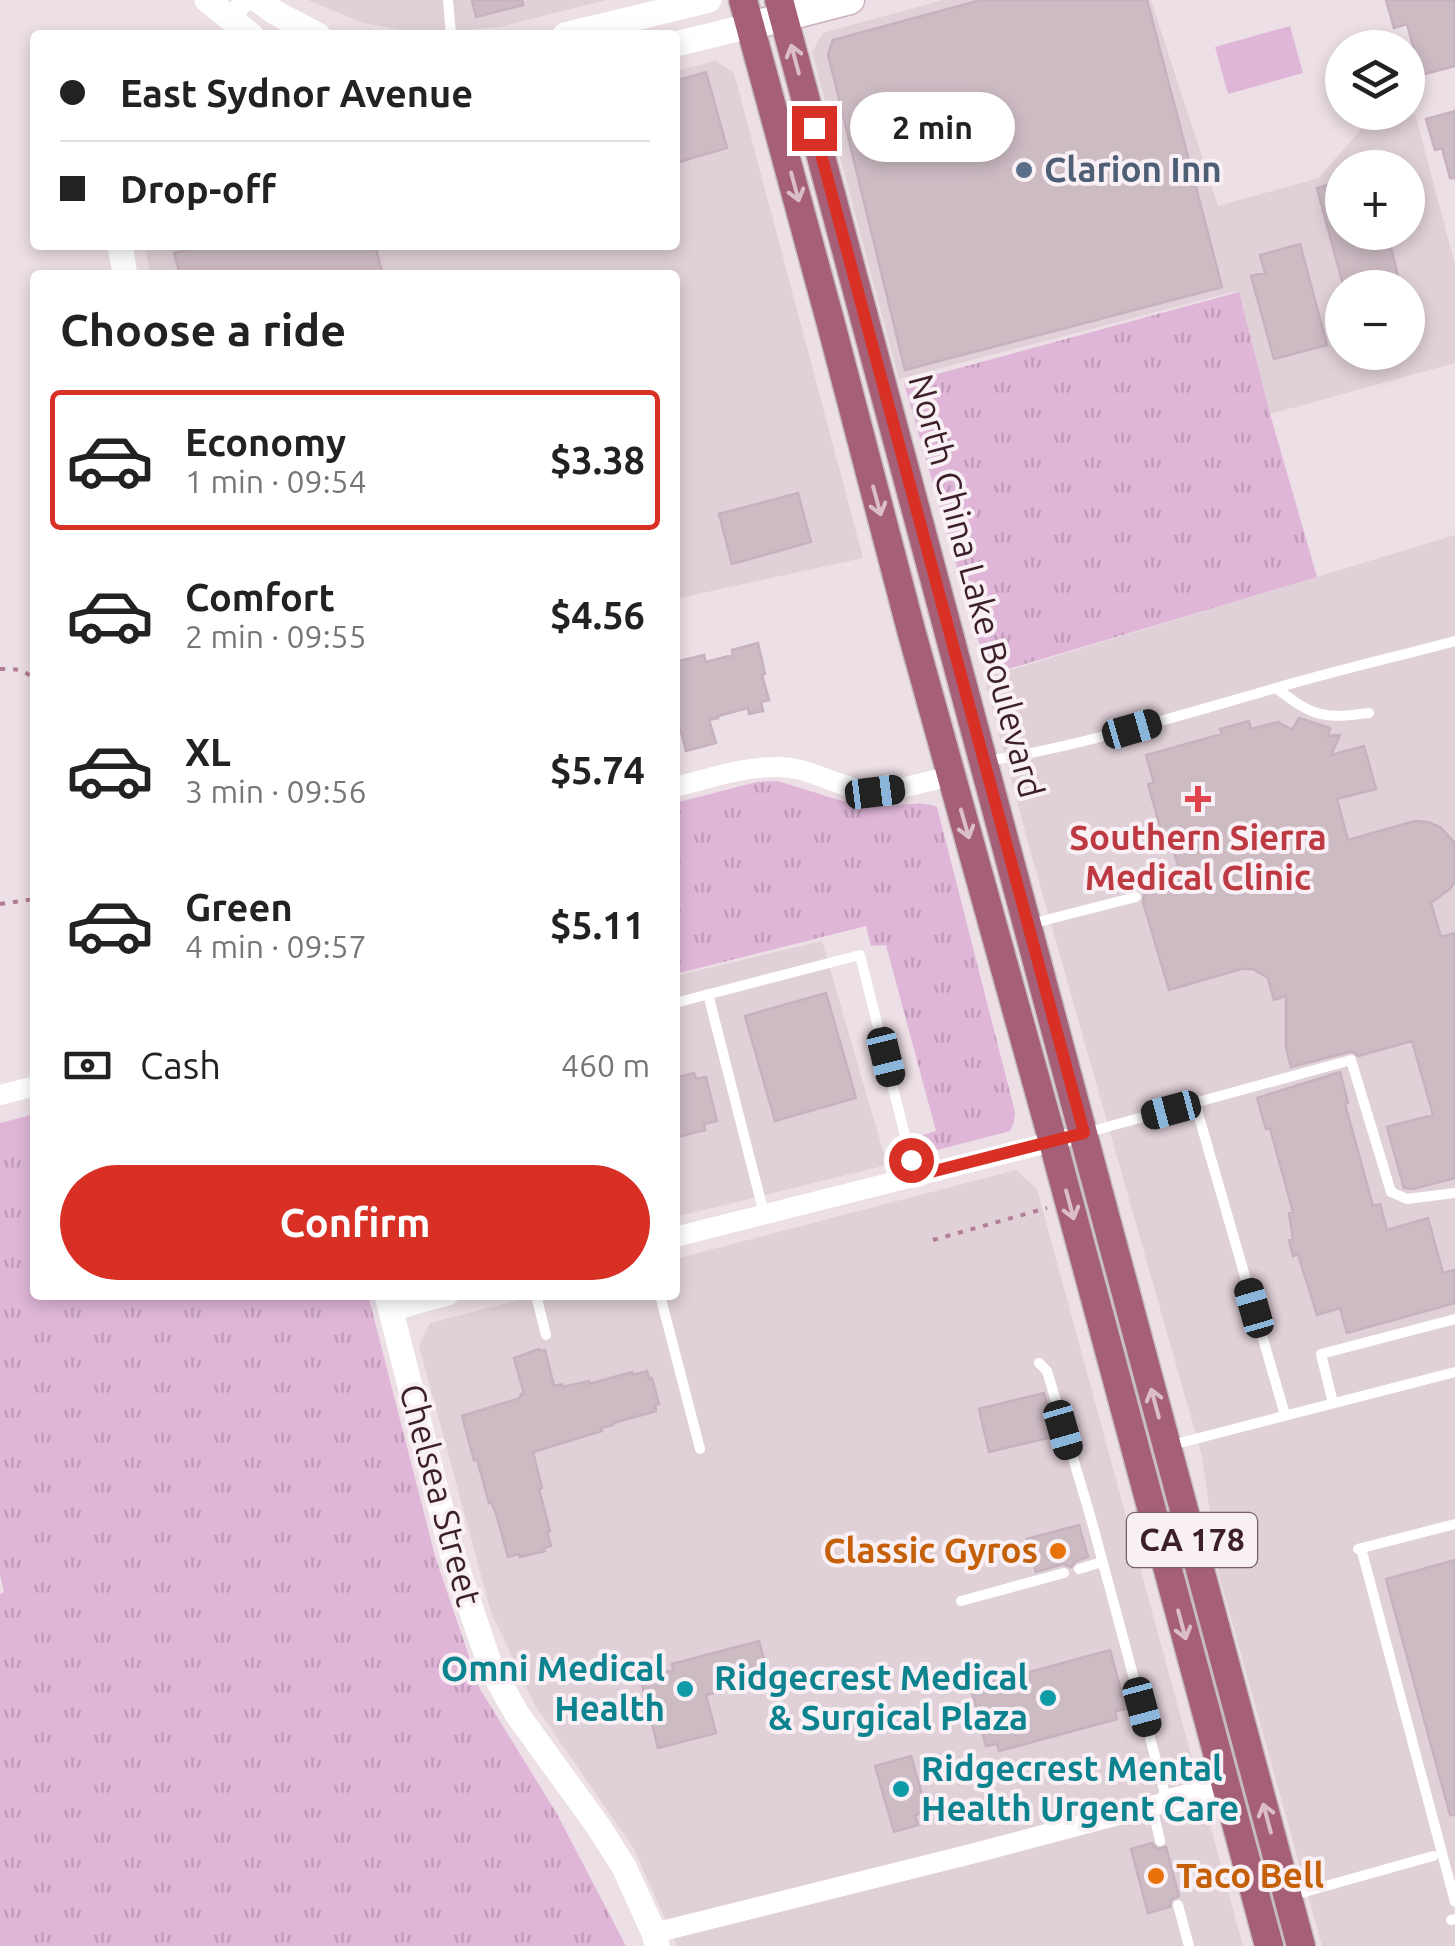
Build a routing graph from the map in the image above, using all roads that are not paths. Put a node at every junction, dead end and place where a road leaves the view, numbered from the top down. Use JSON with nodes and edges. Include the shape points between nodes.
{"nodes":[{"id":1,"x":206,"y":0,"type":"edge"},
{"id":2,"x":258,"y":0,"type":"edge"},
{"id":3,"x":448,"y":0,"type":"edge"},
{"id":4,"x":709,"y":0,"type":"edge"},
{"id":5,"x":850,"y":0,"type":"edge"},
{"id":6,"x":781,"y":9,"type":"edge"},
{"id":7,"x":746,"y":13,"type":"edge"},
{"id":8,"x":236,"y":23,"type":"edge"},
{"id":9,"x":308,"y":30,"type":"edge"},
{"id":10,"x":451,"y":30,"type":"edge"},
{"id":11,"x":585,"y":30,"type":"edge"},
{"id":12,"x":680,"y":42,"type":"edge"},
{"id":13,"x":910,"y":630,"type":"junction"},
{"id":14,"x":1455,"y":641,"type":"edge"},
{"id":15,"x":1276,"y":688,"type":"junction"},
{"id":16,"x":1369,"y":713,"type":"dead end"},
{"id":17,"x":985,"y":762,"type":"junction"},
{"id":18,"x":951,"y":776,"type":"junction"},
{"id":19,"x":680,"y":786,"type":"edge"},
{"id":20,"x":1136,"y":897,"type":"dead end"},
{"id":21,"x":1027,"y":925,"type":"junction"},
{"id":22,"x":708,"y":994,"type":"junction"},
{"id":23,"x":680,"y":1001,"type":"edge"},
{"id":24,"x":30,"y":1087,"type":"edge"},
{"id":25,"x":0,"y":1095,"type":"edge"},
{"id":26,"x":1195,"y":1103,"type":"junction"},
{"id":27,"x":1084,"y":1133,"type":"junction"},
{"id":28,"x":1053,"y":1142,"type":"junction"},
{"id":29,"x":915,"y":1176,"type":"junction"},
{"id":30,"x":1455,"y":1194,"type":"edge"},
{"id":31,"x":764,"y":1214,"type":"junction"},
{"id":32,"x":680,"y":1236,"type":"edge"},
{"id":33,"x":537,"y":1300,"type":"edge"},
{"id":34,"x":661,"y":1300,"type":"edge"},
{"id":35,"x":389,"y":1303,"type":"edge"},
{"id":36,"x":1455,"y":1319,"type":"edge"},
{"id":37,"x":546,"y":1335,"type":"dead end"},
{"id":38,"x":1039,"y":1363,"type":"dead end"},
{"id":39,"x":1455,"y":1372,"type":"edge"},
{"id":40,"x":1334,"y":1403,"type":"junction"},
{"id":41,"x":1285,"y":1416,"type":"junction"},
{"id":42,"x":1167,"y":1447,"type":"junction"},
{"id":43,"x":700,"y":1449,"type":"dead end"},
{"id":44,"x":1455,"y":1524,"type":"edge"},
{"id":45,"x":1102,"y":1562,"type":"junction"},
{"id":46,"x":1079,"y":1569,"type":"dead end"},
{"id":47,"x":1064,"y":1573,"type":"dead end"},
{"id":48,"x":961,"y":1601,"type":"dead end"},
{"id":49,"x":1225,"y":1787,"type":"junction"},
{"id":50,"x":1160,"y":1804,"type":"junction"},
{"id":51,"x":1160,"y":1841,"type":"dead end"},
{"id":52,"x":1434,"y":1856,"type":"dead end"},
{"id":53,"x":1288,"y":1896,"type":"junction"},
{"id":54,"x":1455,"y":1902,"type":"edge"},
{"id":55,"x":1178,"y":1905,"type":"dead end"},
{"id":56,"x":656,"y":1940,"type":"edge"},
{"id":57,"x":1188,"y":1946,"type":"edge"},
{"id":58,"x":1268,"y":1946,"type":"edge"},
{"id":59,"x":1301,"y":1946,"type":"edge"}],
"edges":[{"from":1,"to":8,"type":"street"},
{"from":2,"to":9,"type":"street"},
{"from":3,"to":10,"type":"lane"},
{"from":4,"to":11,"type":"street"},
{"from":5,"to":6,"type":"main road"},
{"from":6,"to":7,"type":"main road"},
{"from":17,"to":6,"type":"main road","name":"North China Lake Boulevard","number":"CA 178","one_way":true},
{"from":7,"to":12,"type":"street"},
{"from":7,"to":13,"type":"main road","name":"North China Lake Boulevard","number":"CA 178","one_way":true},
{"from":13,"to":17,"type":"main road","via":[[930,646],[964,751]]},
{"from":13,"to":18,"type":"main road","name":"North China Lake Boulevard","number":"CA 178"},
{"from":14,"to":15,"type":"lane"},
{"from":15,"to":16,"type":"lane","via":[[1303,708],[1334,718]]},
{"from":15,"to":17,"type":"lane","via":[[1045,752]]},
{"from":17,"to":21,"type":"main road","name":"North China Lake Boulevard","number":"CA 178"},
{"from":18,"to":19,"type":"street","via":[[875,792],[777,766]]},
{"from":18,"to":28,"type":"main road","name":"North China Lake Boulevard","number":"CA 178","one_way":true},
{"from":20,"to":21,"type":"lane"},
{"from":21,"to":27,"type":"main road","name":"North China Lake Boulevard","number":"CA 178"},
{"from":22,"to":23,"type":"lane"},
{"from":22,"to":29,"type":"lane","via":[[860,956]]},
{"from":22,"to":31,"type":"lane"},
{"from":24,"to":25,"type":"street"},
{"from":26,"to":27,"type":"lane"},
{"from":26,"to":30,"type":"lane","via":[[1352,1060],[1391,1192],[1407,1200]]},
{"from":26,"to":41,"type":"lane"},
{"from":27,"to":28,"type":"street"},
{"from":42,"to":27,"type":"main road","name":"North China Lake Boulevard","number":"CA 178","one_way":true},
{"from":28,"to":29,"type":"street"},
{"from":28,"to":49,"type":"main road","name":"North China Lake Boulevard","number":"CA 178","one_way":true},
{"from":29,"to":31,"type":"street"},
{"from":31,"to":32,"type":"street"},
{"from":33,"to":37,"type":"lane"},
{"from":34,"to":43,"type":"lane"},
{"from":35,"to":56,"type":"street","name":"Chelsea Street","via":[[452,1553],[491,1668],[624,1867]]},
{"from":36,"to":40,"type":"lane","via":[[1321,1354]]},
{"from":38,"to":45,"type":"lane","via":[[1047,1371]]},
{"from":39,"to":40,"type":"lane"},
{"from":40,"to":41,"type":"lane"},
{"from":41,"to":42,"type":"lane"},
{"from":53,"to":42,"type":"main road","name":"North China Lake Boulevard","number":"CA 178","one_way":true},
{"from":44,"to":54,"type":"lane","via":[[1359,1548]]},
{"from":45,"to":46,"type":"lane"},
{"from":45,"to":50,"type":"lane"},
{"from":47,"to":48,"type":"lane"},
{"from":49,"to":50,"type":"street"},
{"from":49,"to":58,"type":"main road","name":"North China Lake Boulevard","number":"CA 178"},
{"from":50,"to":51,"type":"lane"},
{"from":50,"to":56,"type":"street"},
{"from":52,"to":53,"type":"lane"},
{"from":53,"to":59,"type":"main road","name":"North China Lake Boulevard","number":"CA 178"},
{"from":55,"to":57,"type":"lane"}]}
